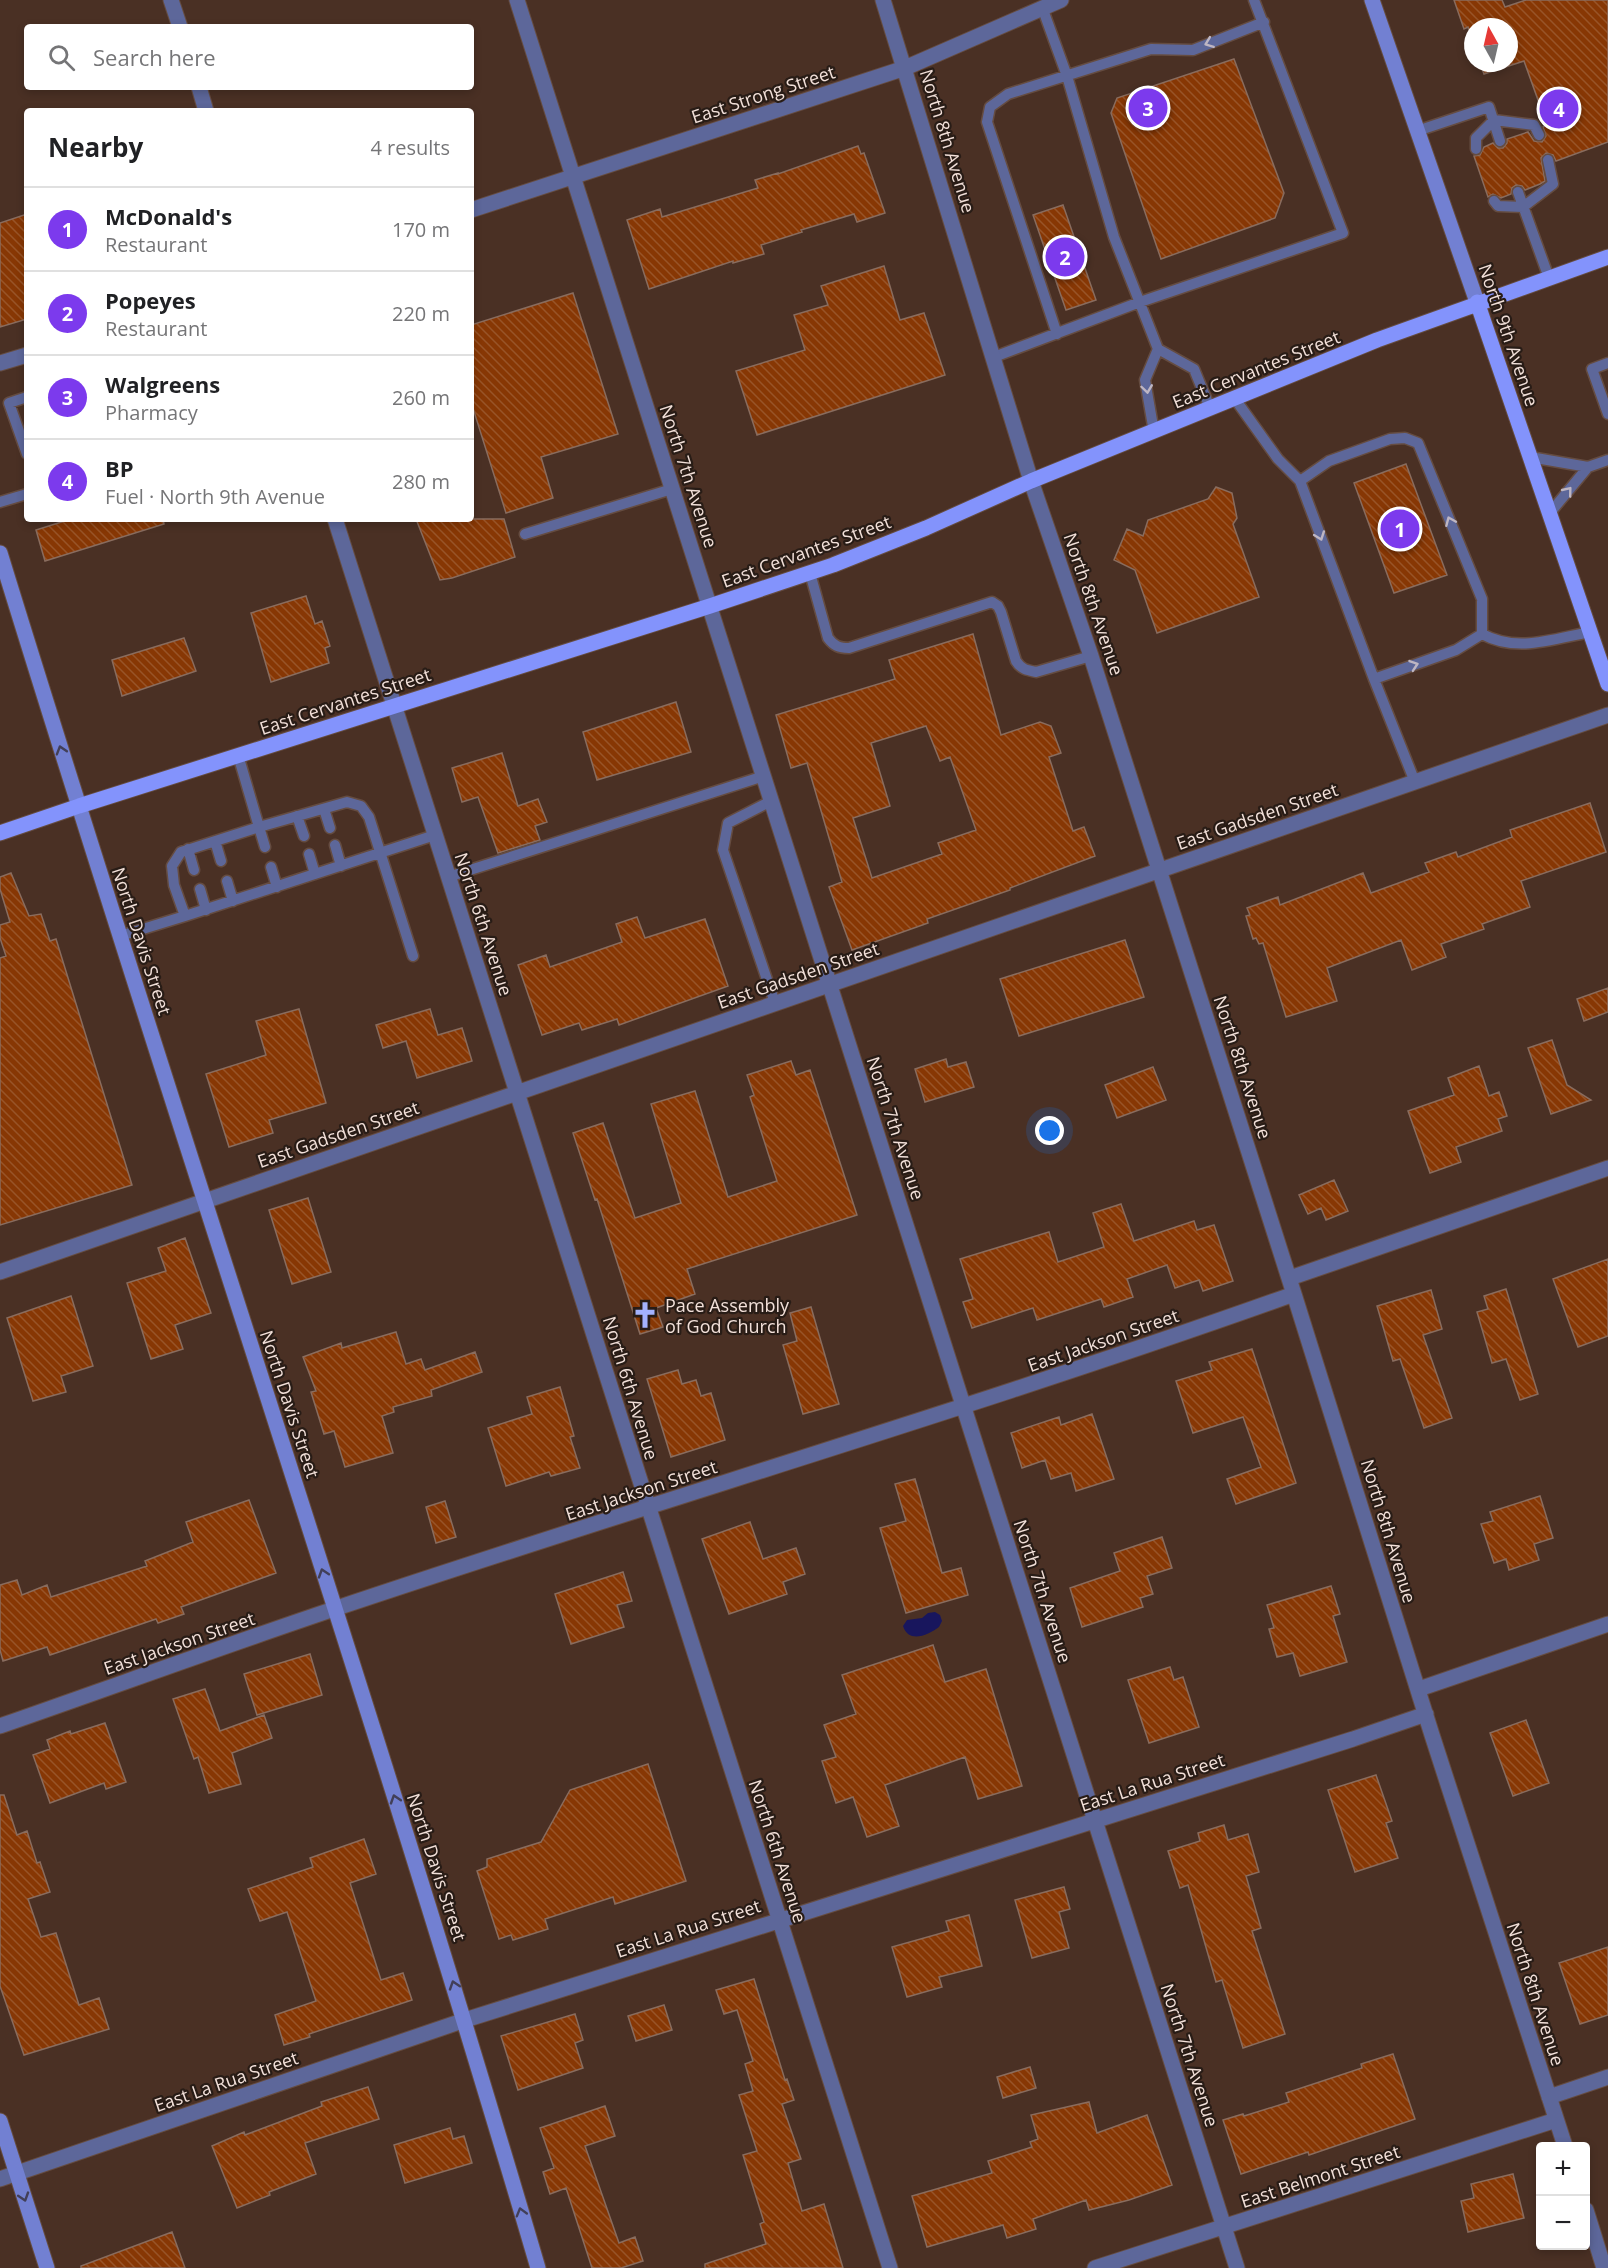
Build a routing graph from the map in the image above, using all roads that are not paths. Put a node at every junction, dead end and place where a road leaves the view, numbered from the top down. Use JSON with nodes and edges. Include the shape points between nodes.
{"nodes":[{"id":1,"x":171,"y":0,"type":"edge"},
{"id":2,"x":517,"y":0,"type":"edge"},
{"id":3,"x":884,"y":0,"type":"edge"},
{"id":4,"x":1061,"y":0,"type":"edge"},
{"id":5,"x":1254,"y":0,"type":"edge"},
{"id":6,"x":1372,"y":0,"type":"edge"},
{"id":7,"x":1042,"y":7,"type":"junction"},
{"id":8,"x":1264,"y":22,"type":"junction"},
{"id":9,"x":179,"y":24,"type":"edge"},
{"id":10,"x":905,"y":68,"type":"junction"},
{"id":11,"x":1067,"y":76,"type":"junction"},
{"id":12,"x":200,"y":90,"type":"edge"},
{"id":13,"x":205,"y":108,"type":"edge"},
{"id":14,"x":1494,"y":120,"type":"junction"},
{"id":15,"x":1417,"y":130,"type":"junction"},
{"id":16,"x":1539,"y":135,"type":"dead end"},
{"id":17,"x":1500,"y":141,"type":"dead end"},
{"id":18,"x":1476,"y":149,"type":"dead end"},
{"id":19,"x":1548,"y":160,"type":"dead end"},
{"id":20,"x":573,"y":177,"type":"junction"},
{"id":21,"x":1518,"y":192,"type":"dead end"},
{"id":22,"x":1494,"y":201,"type":"dead end"},
{"id":23,"x":1523,"y":207,"type":"junction"},
{"id":24,"x":474,"y":209,"type":"edge"},
{"id":25,"x":1608,"y":257,"type":"edge"},
{"id":26,"x":1549,"y":278,"type":"junction"},
{"id":27,"x":1140,"y":302,"type":"junction"},
{"id":28,"x":1477,"y":303,"type":"junction"},
{"id":29,"x":1057,"y":334,"type":"junction"},
{"id":30,"x":1158,"y":349,"type":"junction"},
{"id":31,"x":24,"y":356,"type":"edge"},
{"id":32,"x":994,"y":357,"type":"junction"},
{"id":33,"x":0,"y":363,"type":"edge"},
{"id":34,"x":1608,"y":363,"type":"edge"},
{"id":35,"x":24,"y":399,"type":"edge"},
{"id":36,"x":1235,"y":399,"type":"junction"},
{"id":37,"x":1210,"y":408,"type":"junction"},
{"id":38,"x":1608,"y":414,"type":"edge"},
{"id":39,"x":1154,"y":432,"type":"junction"},
{"id":40,"x":24,"y":446,"type":"edge"},
{"id":41,"x":1530,"y":457,"type":"junction"},
{"id":42,"x":1608,"y":460,"type":"edge"},
{"id":43,"x":1588,"y":467,"type":"junction"},
{"id":44,"x":1031,"y":481,"type":"junction"},
{"id":45,"x":1299,"y":481,"type":"junction"},
{"id":46,"x":672,"y":489,"type":"junction"},
{"id":47,"x":24,"y":495,"type":"edge"},
{"id":48,"x":0,"y":502,"type":"edge"},
{"id":49,"x":1549,"y":514,"type":"junction"},
{"id":50,"x":336,"y":522,"type":"edge"},
{"id":51,"x":525,"y":534,"type":"dead end"},
{"id":52,"x":0,"y":553,"type":"edge"},
{"id":53,"x":810,"y":573,"type":"junction"},
{"id":54,"x":5,"y":589,"type":"edge"},
{"id":55,"x":710,"y":606,"type":"junction"},
{"id":56,"x":1590,"y":632,"type":"junction"},
{"id":57,"x":1482,"y":634,"type":"junction"},
{"id":58,"x":1091,"y":656,"type":"junction"},
{"id":59,"x":1374,"y":679,"type":"junction"},
{"id":60,"x":1608,"y":684,"type":"edge"},
{"id":61,"x":394,"y":706,"type":"junction"},
{"id":62,"x":1608,"y":715,"type":"edge"},
{"id":63,"x":238,"y":755,"type":"junction"},
{"id":64,"x":764,"y":776,"type":"junction"},
{"id":65,"x":1415,"y":782,"type":"junction"},
{"id":66,"x":771,"y":801,"type":"junction"},
{"id":67,"x":79,"y":806,"type":"junction"},
{"id":68,"x":324,"y":809,"type":"junction"},
{"id":69,"x":297,"y":816,"type":"junction"},
{"id":70,"x":259,"y":827,"type":"junction"},
{"id":71,"x":330,"y":828,"type":"dead end"},
{"id":72,"x":0,"y":833,"type":"edge"},
{"id":73,"x":435,"y":835,"type":"junction"},
{"id":74,"x":304,"y":836,"type":"dead end"},
{"id":75,"x":214,"y":841,"type":"junction"},
{"id":76,"x":335,"y":845,"type":"dead end"},
{"id":77,"x":265,"y":847,"type":"dead end"},
{"id":78,"x":188,"y":849,"type":"junction"},
{"id":79,"x":309,"y":854,"type":"dead end"},
{"id":80,"x":379,"y":854,"type":"junction"},
{"id":81,"x":221,"y":861,"type":"dead end"},
{"id":82,"x":341,"y":866,"type":"junction"},
{"id":83,"x":271,"y":867,"type":"dead end"},
{"id":84,"x":194,"y":870,"type":"dead end"},
{"id":85,"x":1159,"y":871,"type":"junction"},
{"id":86,"x":315,"y":874,"type":"junction"},
{"id":87,"x":448,"y":877,"type":"junction"},
{"id":88,"x":227,"y":881,"type":"dead end"},
{"id":89,"x":277,"y":887,"type":"junction"},
{"id":90,"x":200,"y":889,"type":"dead end"},
{"id":91,"x":233,"y":901,"type":"junction"},
{"id":92,"x":206,"y":910,"type":"junction"},
{"id":93,"x":185,"y":916,"type":"junction"},
{"id":94,"x":120,"y":936,"type":"junction"},
{"id":95,"x":413,"y":956,"type":"dead end"},
{"id":96,"x":830,"y":984,"type":"junction"},
{"id":97,"x":775,"y":1003,"type":"junction"},
{"id":98,"x":517,"y":1093,"type":"junction"},
{"id":99,"x":1608,"y":1168,"type":"edge"},
{"id":100,"x":204,"y":1201,"type":"junction"},
{"id":101,"x":0,"y":1272,"type":"edge"},
{"id":102,"x":1290,"y":1278,"type":"junction"},
{"id":103,"x":1294,"y":1294,"type":"junction"},
{"id":104,"x":964,"y":1407,"type":"junction"},
{"id":105,"x":648,"y":1508,"type":"junction"},
{"id":106,"x":334,"y":1609,"type":"junction"},
{"id":107,"x":1608,"y":1624,"type":"edge"},
{"id":108,"x":1419,"y":1689,"type":"junction"},
{"id":109,"x":1426,"y":1714,"type":"junction"},
{"id":110,"x":0,"y":1726,"type":"edge"},
{"id":111,"x":1095,"y":1821,"type":"junction"},
{"id":112,"x":779,"y":1920,"type":"junction"},
{"id":113,"x":465,"y":2020,"type":"junction"},
{"id":114,"x":1608,"y":2077,"type":"edge"},
{"id":115,"x":1549,"y":2097,"type":"junction"},
{"id":116,"x":1556,"y":2120,"type":"junction"},
{"id":117,"x":0,"y":2121,"type":"edge"},
{"id":118,"x":1564,"y":2142,"type":"edge"},
{"id":119,"x":17,"y":2173,"type":"junction"},
{"id":120,"x":0,"y":2179,"type":"edge"},
{"id":121,"x":1590,"y":2223,"type":"edge"},
{"id":122,"x":1224,"y":2227,"type":"junction"},
{"id":123,"x":47,"y":2268,"type":"edge"},
{"id":124,"x":538,"y":2268,"type":"edge"},
{"id":125,"x":890,"y":2268,"type":"edge"},
{"id":126,"x":1095,"y":2268,"type":"edge"},
{"id":127,"x":1237,"y":2268,"type":"edge"},
{"id":128,"x":1604,"y":2268,"type":"edge"}],
"edges":[{"from":1,"to":9,"type":"street"},
{"from":2,"to":20,"type":"street","name":"North 7th Avenue"},
{"from":3,"to":10,"type":"street","name":"North 8th Avenue"},
{"from":4,"to":7,"type":"street","name":"East Strong Street"},
{"from":5,"to":8,"type":"lane"},
{"from":6,"to":15,"type":"main road","name":"North 9th Avenue"},
{"from":7,"to":10,"type":"street","name":"East Strong Street"},
{"from":7,"to":11,"type":"lane"},
{"from":8,"to":11,"type":"lane","one_way":true,"via":[[1192,50],[1151,49]]},
{"from":8,"to":27,"type":"lane","via":[[1343,233]]},
{"from":10,"to":20,"type":"street","name":"East Strong Street"},
{"from":10,"to":32,"type":"street","name":"North 8th Avenue"},
{"from":11,"to":27,"type":"lane","via":[[1114,237]]},
{"from":11,"to":29,"type":"lane","via":[[1008,94],[990,107],[987,122]]},
{"from":12,"to":13,"type":"street"},
{"from":14,"to":15,"type":"lane","via":[[1489,107]]},
{"from":14,"to":16,"type":"lane","via":[[1534,125]]},
{"from":14,"to":17,"type":"lane"},
{"from":14,"to":18,"type":"lane","via":[[1476,138]]},
{"from":15,"to":28,"type":"main road","name":"North 9th Avenue"},
{"from":19,"to":23,"type":"lane","via":[[1552,184]]},
{"from":20,"to":24,"type":"street","name":"East Strong Street"},
{"from":20,"to":46,"type":"street","name":"North 7th Avenue"},
{"from":21,"to":23,"type":"lane"},
{"from":22,"to":23,"type":"lane","via":[[1498,206]]},
{"from":23,"to":26,"type":"lane"},
{"from":25,"to":26,"type":"main road","name":"East Cervantes Street"},
{"from":26,"to":28,"type":"main road","name":"East Cervantes Street"},
{"from":27,"to":29,"type":"lane"},
{"from":27,"to":30,"type":"lane"},
{"from":28,"to":36,"type":"main road","name":"East Cervantes Street"},
{"from":28,"to":41,"type":"main road","name":"North 9th Avenue"},
{"from":29,"to":32,"type":"lane"},
{"from":30,"to":37,"type":"lane","via":[[1194,369]]},
{"from":30,"to":39,"type":"lane","one_way":true,"via":[[1145,380]]},
{"from":31,"to":33,"type":"street"},
{"from":32,"to":44,"type":"street","name":"North 8th Avenue"},
{"from":34,"to":38,"type":"lane","via":[[1592,369]]},
{"from":35,"to":40,"type":"lane","via":[[9,403]]},
{"from":36,"to":37,"type":"main road","name":"East Cervantes Street"},
{"from":36,"to":45,"type":"lane","via":[[1278,459]]},
{"from":37,"to":39,"type":"main road","name":"East Cervantes Street"},
{"from":39,"to":44,"type":"main road","name":"East Cervantes Street"},
{"from":41,"to":43,"type":"lane"},
{"from":41,"to":49,"type":"main road","name":"North 9th Avenue"},
{"from":42,"to":43,"type":"lane"},
{"from":49,"to":43,"type":"lane","one_way":true},
{"from":44,"to":53,"type":"main road","name":"East Cervantes Street","via":[[926,528]]},
{"from":44,"to":58,"type":"street","name":"North 8th Avenue"},
{"from":57,"to":45,"type":"lane","one_way":true,"via":[[1482,599],[1418,443],[1405,438],[1390,439],[1329,460]]},
{"from":45,"to":59,"type":"lane","one_way":true},
{"from":46,"to":51,"type":"lane"},
{"from":46,"to":55,"type":"street","name":"North 7th Avenue"},
{"from":47,"to":48,"type":"lane"},
{"from":49,"to":56,"type":"main road","name":"North 9th Avenue"},
{"from":50,"to":61,"type":"street","name":"North 6th Avenue"},
{"from":52,"to":54,"type":"main road","name":"North Davis Street"},
{"from":53,"to":55,"type":"main road","name":"East Cervantes Street"},
{"from":53,"to":58,"type":"lane","via":[[828,638],[840,648],[992,602],[1001,612],[1020,667],[1036,672]]},
{"from":67,"to":54,"type":"main road","name":"North Davis Street","one_way":true},
{"from":55,"to":61,"type":"main road","name":"East Cervantes Street"},
{"from":55,"to":64,"type":"street","name":"North 7th Avenue"},
{"from":56,"to":57,"type":"lane","via":[[1523,645],[1497,642]]},
{"from":56,"to":60,"type":"main road","name":"North 9th Avenue"},
{"from":59,"to":57,"type":"lane","one_way":true,"via":[[1455,651]]},
{"from":58,"to":85,"type":"street","name":"North 8th Avenue"},
{"from":59,"to":65,"type":"lane"},
{"from":61,"to":63,"type":"main road","name":"East Cervantes Street"},
{"from":61,"to":73,"type":"street","name":"North 6th Avenue"},
{"from":62,"to":65,"type":"street","name":"East Gadsden Street"},
{"from":63,"to":67,"type":"main road","name":"East Cervantes Street"},
{"from":63,"to":70,"type":"lane"},
{"from":64,"to":66,"type":"street","name":"North 7th Avenue"},
{"from":64,"to":87,"type":"lane"},
{"from":65,"to":85,"type":"street","name":"East Gadsden Street"},
{"from":66,"to":96,"type":"street","name":"North 7th Avenue"},
{"from":66,"to":97,"type":"lane","via":[[728,823],[723,850]]},
{"from":67,"to":72,"type":"main road","name":"East Cervantes Street"},
{"from":67,"to":94,"type":"main road","name":"North Davis Street"},
{"from":68,"to":69,"type":"lane"},
{"from":68,"to":71,"type":"lane"},
{"from":68,"to":80,"type":"lane","via":[[347,802],[361,806],[369,817]]},
{"from":69,"to":70,"type":"lane"},
{"from":69,"to":74,"type":"lane"},
{"from":70,"to":75,"type":"lane"},
{"from":70,"to":77,"type":"lane"},
{"from":73,"to":80,"type":"lane"},
{"from":73,"to":87,"type":"street","name":"North 6th Avenue"},
{"from":75,"to":78,"type":"lane"},
{"from":75,"to":81,"type":"lane"},
{"from":76,"to":82,"type":"lane"},
{"from":78,"to":84,"type":"lane"},
{"from":78,"to":93,"type":"lane","via":[[181,852],[172,866]]},
{"from":79,"to":86,"type":"lane"},
{"from":80,"to":82,"type":"lane"},
{"from":80,"to":95,"type":"lane"},
{"from":82,"to":86,"type":"lane"},
{"from":83,"to":89,"type":"lane"},
{"from":85,"to":96,"type":"street","name":"East Gadsden Street"},
{"from":85,"to":102,"type":"street","name":"North 8th Avenue"},
{"from":86,"to":89,"type":"lane"},
{"from":87,"to":98,"type":"street","name":"North 6th Avenue"},
{"from":88,"to":91,"type":"lane"},
{"from":89,"to":91,"type":"lane"},
{"from":90,"to":92,"type":"lane"},
{"from":91,"to":92,"type":"lane"},
{"from":92,"to":93,"type":"lane"},
{"from":93,"to":94,"type":"lane"},
{"from":94,"to":100,"type":"main road","name":"North Davis Street"},
{"from":96,"to":97,"type":"street","name":"East Gadsden Street"},
{"from":96,"to":104,"type":"street","name":"North 7th Avenue"},
{"from":97,"to":98,"type":"street","name":"East Gadsden Street"},
{"from":98,"to":100,"type":"street","name":"East Gadsden Street"},
{"from":98,"to":105,"type":"street","name":"North 6th Avenue"},
{"from":99,"to":102,"type":"street"},
{"from":100,"to":101,"type":"street","name":"East Gadsden Street"},
{"from":106,"to":100,"type":"main road","name":"North Davis Street","one_way":true},
{"from":102,"to":103,"type":"street","name":"North 8th Avenue"},
{"from":103,"to":104,"type":"street","name":"East Jackson Street"},
{"from":103,"to":108,"type":"street","name":"North 8th Avenue"},
{"from":104,"to":105,"type":"street","name":"East Jackson Street"},
{"from":104,"to":111,"type":"street","name":"North 7th Avenue"},
{"from":105,"to":106,"type":"street","name":"East Jackson Street"},
{"from":105,"to":112,"type":"street","name":"North 6th Avenue"},
{"from":106,"to":110,"type":"street","name":"East Jackson Street"},
{"from":113,"to":106,"type":"main road","name":"North Davis Street","one_way":true},
{"from":107,"to":108,"type":"street"},
{"from":108,"to":109,"type":"street","name":"North 8th Avenue"},
{"from":109,"to":111,"type":"street","name":"East La Rua Street"},
{"from":109,"to":115,"type":"street","name":"North 8th Avenue"},
{"from":111,"to":112,"type":"street","name":"East La Rua Street"},
{"from":111,"to":122,"type":"street","name":"North 7th Avenue"},
{"from":112,"to":113,"type":"street","name":"East La Rua Street"},
{"from":112,"to":125,"type":"street","name":"North 6th Avenue"},
{"from":113,"to":119,"type":"street","name":"East La Rua Street"},
{"from":124,"to":113,"type":"main road","name":"North Davis Street","one_way":true},
{"from":114,"to":115,"type":"street"},
{"from":115,"to":116,"type":"street","name":"North 8th Avenue"},
{"from":116,"to":118,"type":"street","name":"North 8th Avenue"},
{"from":116,"to":122,"type":"street","name":"East Belmont Street"},
{"from":117,"to":119,"type":"main road"},
{"from":119,"to":120,"type":"street","name":"East La Rua Street"},
{"from":119,"to":123,"type":"main road","one_way":true},
{"from":121,"to":128,"type":"street"},
{"from":122,"to":126,"type":"street","name":"East Belmont Street"},
{"from":122,"to":127,"type":"street","name":"North 7th Avenue"}]}
